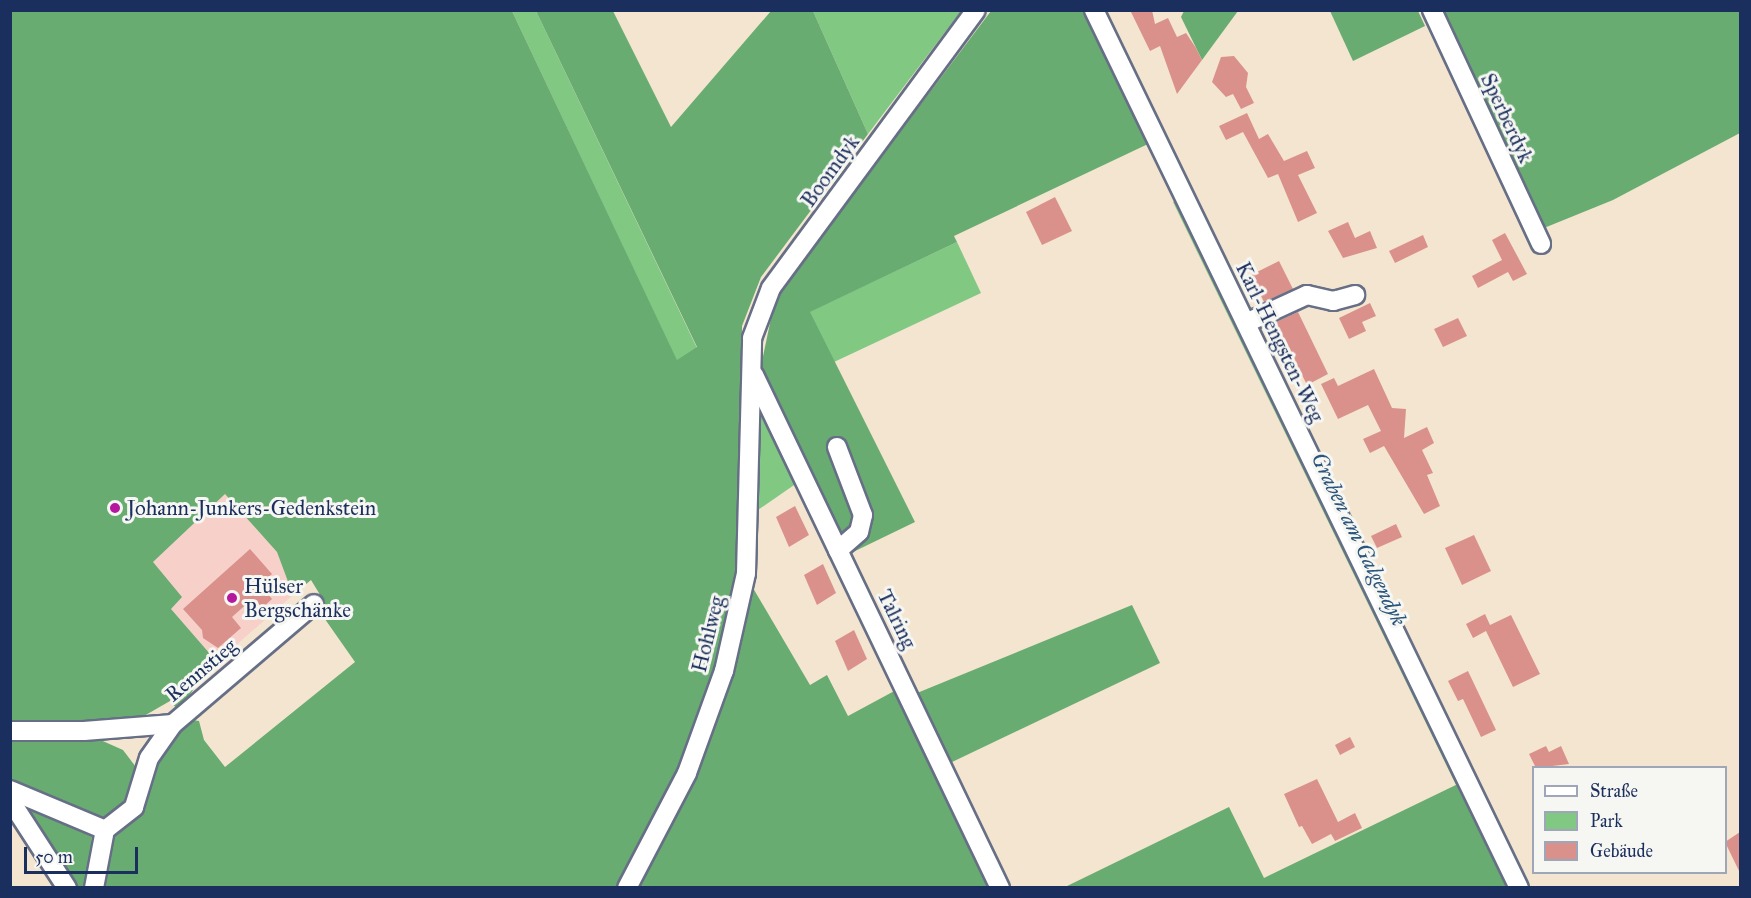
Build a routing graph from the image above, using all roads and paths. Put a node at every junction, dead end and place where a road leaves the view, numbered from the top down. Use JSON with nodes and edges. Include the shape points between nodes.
{"nodes":[{"id":1,"x":976,"y":10,"type":"edge"},
{"id":2,"x":1094,"y":10,"type":"edge"},
{"id":3,"x":1432,"y":10,"type":"edge"},
{"id":4,"x":1541,"y":244,"type":"dead end"},
{"id":5,"x":1355,"y":295,"type":"dead end"},
{"id":6,"x":1246,"y":323,"type":"junction"},
{"id":7,"x":752,"y":371,"type":"junction"},
{"id":8,"x":837,"y":447,"type":"dead end"},
{"id":9,"x":838,"y":550,"type":"junction"},
{"id":10,"x":314,"y":604,"type":"dead end"},
{"id":11,"x":173,"y":724,"type":"junction"},
{"id":12,"x":10,"y":731,"type":"edge"},
{"id":13,"x":10,"y":790,"type":"edge"},
{"id":14,"x":10,"y":800,"type":"edge"},
{"id":15,"x":105,"y":830,"type":"junction"},
{"id":16,"x":67,"y":888,"type":"edge"},
{"id":17,"x":94,"y":888,"type":"edge"},
{"id":18,"x":627,"y":888,"type":"edge"},
{"id":19,"x":1000,"y":888,"type":"edge"},
{"id":20,"x":1519,"y":888,"type":"edge"}],
"edges":[{"from":1,"to":7,"type":"street","name":"Boomdyk","via":[[771,288],[752,338]]},
{"from":2,"to":6,"type":"street","name":"Karl-Hengsten-Weg"},
{"from":3,"to":4,"type":"street","name":"Sperberdyk"},
{"from":5,"to":6,"type":"street","via":[[1333,301],[1307,295]]},
{"from":6,"to":20,"type":"street","name":"Karl-Hengsten-Weg"},
{"from":7,"to":9,"type":"street","name":"Talring"},
{"from":7,"to":18,"type":"street","name":"Hohlweg","via":[[746,573],[724,671],[687,773]]},
{"from":8,"to":9,"type":"street","via":[[863,515],[859,532]]},
{"from":9,"to":19,"type":"street","name":"Talring"},
{"from":10,"to":11,"type":"street","name":"Rennstieg"},
{"from":11,"to":12,"type":"street","name":"Rennstieg","via":[[84,731]]},
{"from":11,"to":15,"type":"street","name":"Rennstieg","via":[[149,758],[134,807]]},
{"from":13,"to":15,"type":"street"},
{"from":14,"to":16,"type":"street"},
{"from":15,"to":17,"type":"street"}]}
